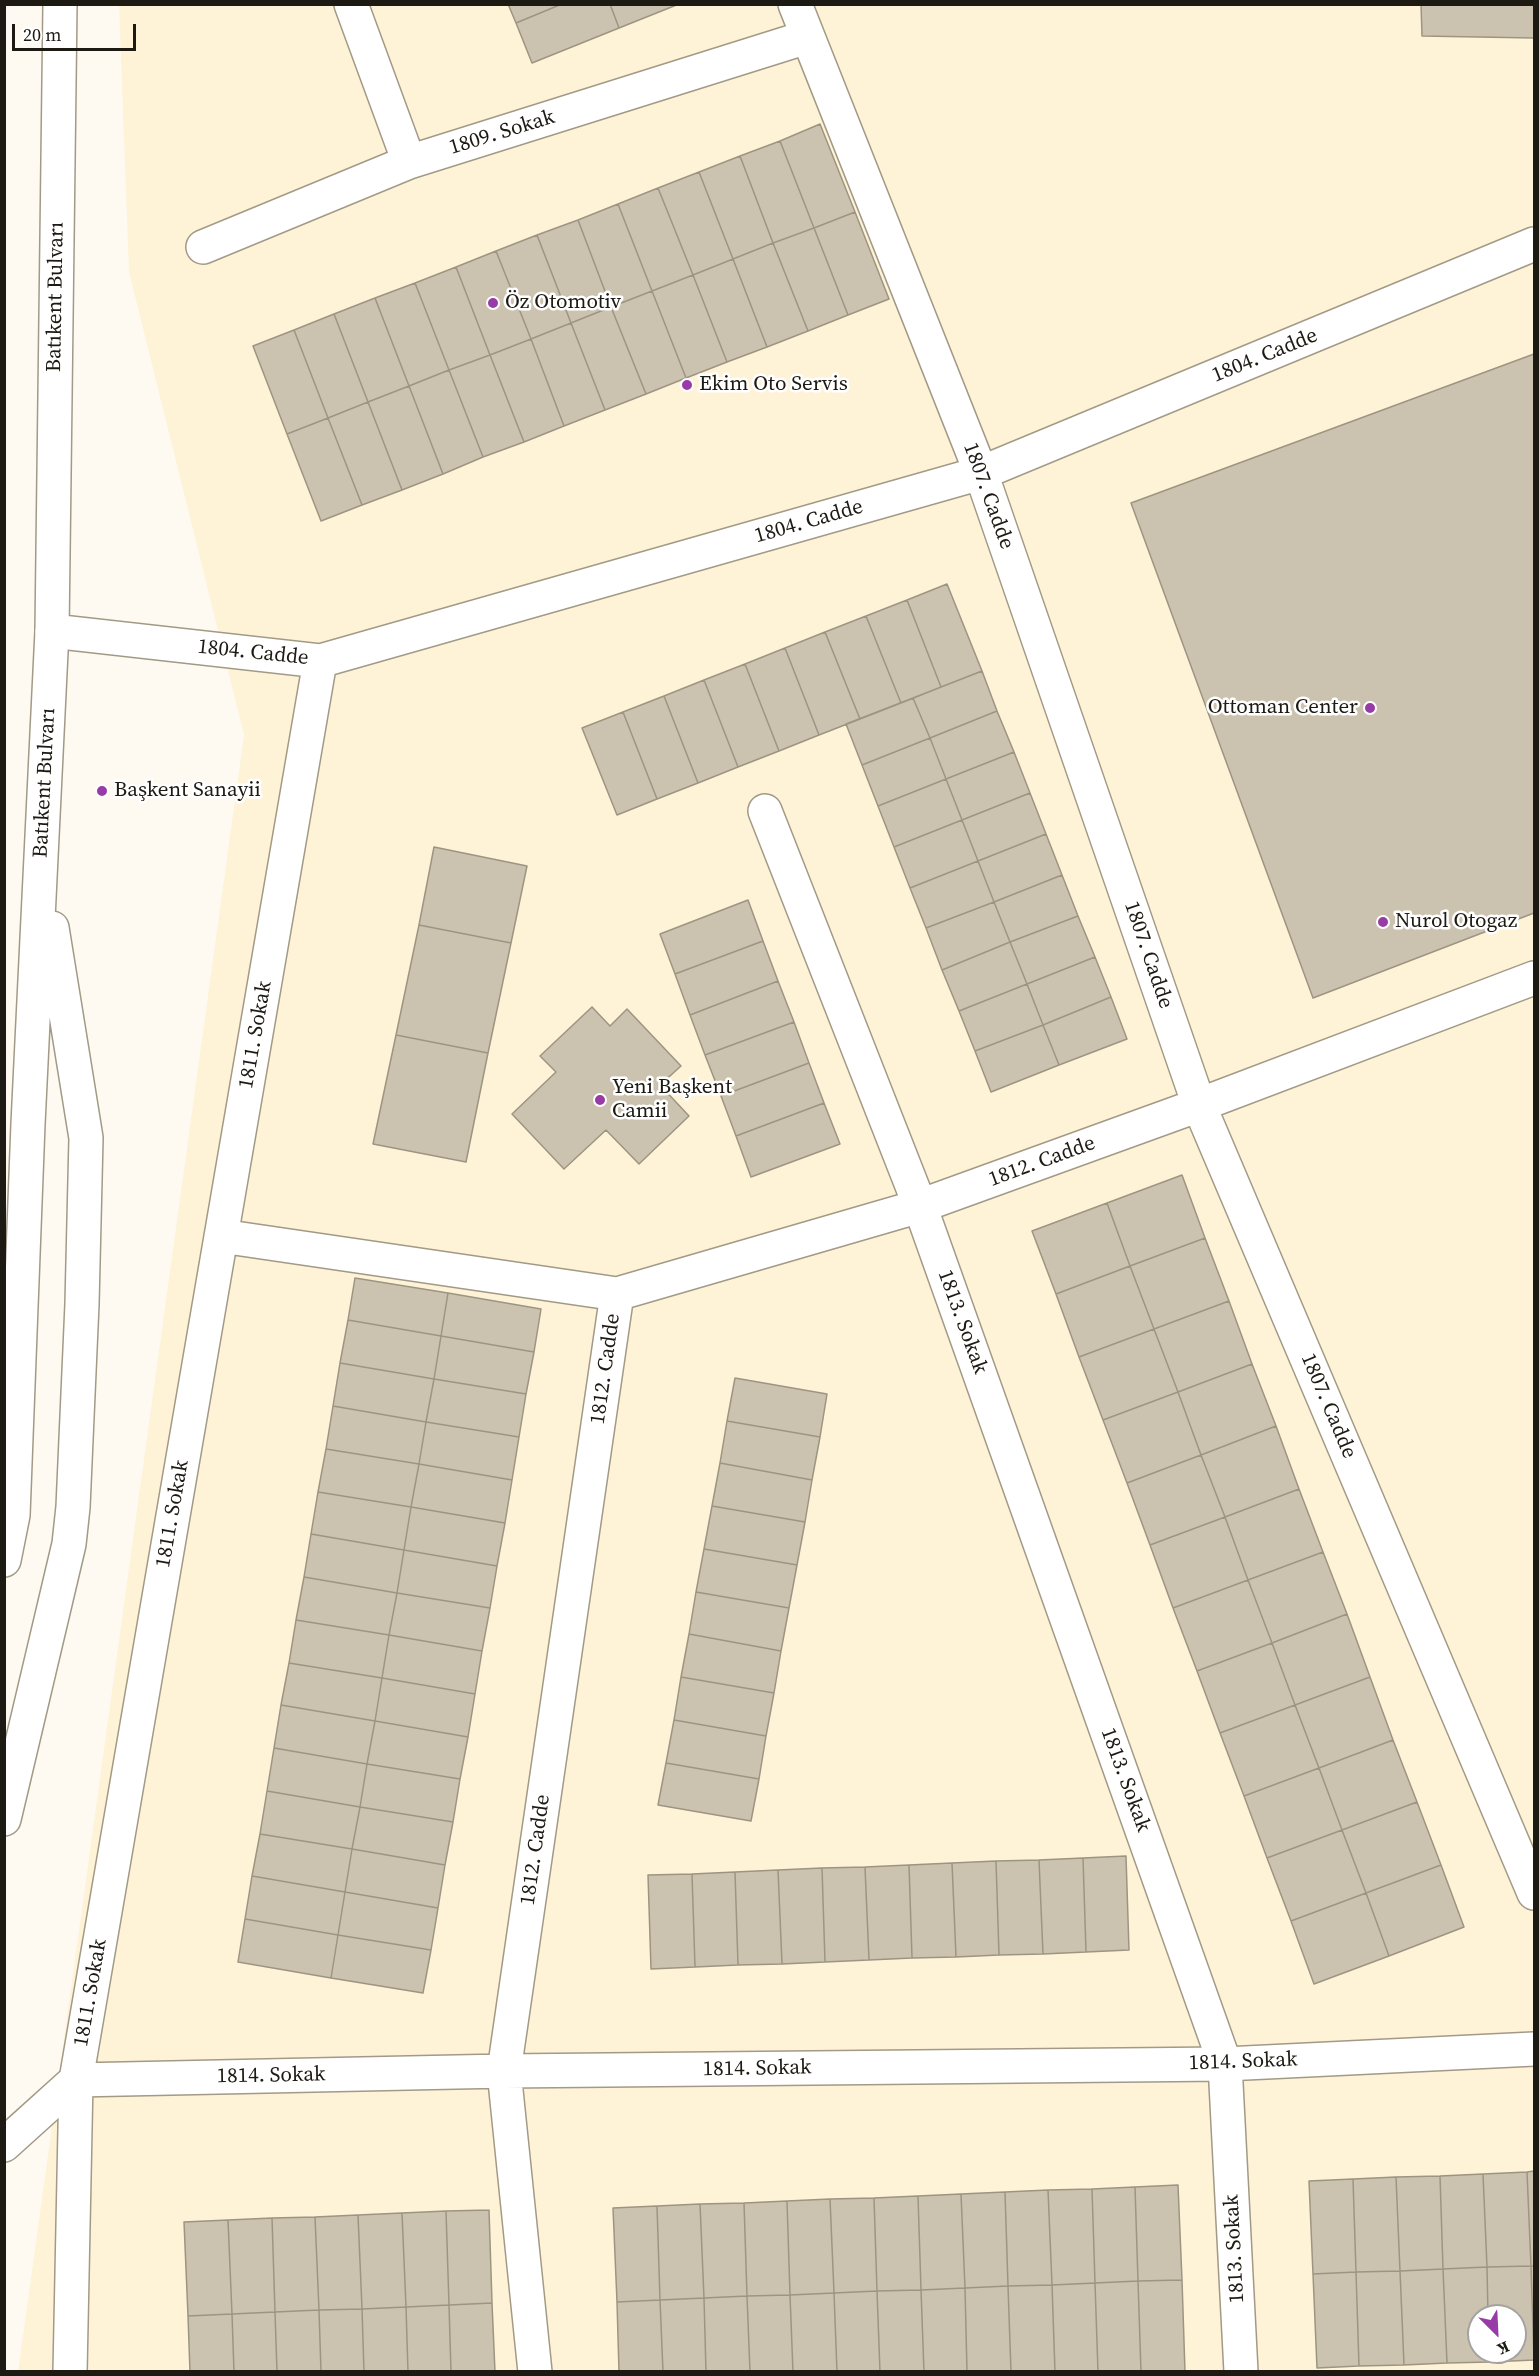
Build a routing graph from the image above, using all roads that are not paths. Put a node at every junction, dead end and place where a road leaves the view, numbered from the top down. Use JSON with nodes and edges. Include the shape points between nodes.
{"nodes":[{"id":1,"x":60,"y":4,"type":"edge"},
{"id":2,"x":351,"y":4,"type":"edge"},
{"id":3,"x":795,"y":4,"type":"edge"},
{"id":4,"x":807,"y":37,"type":"junction"},
{"id":5,"x":409,"y":162,"type":"junction"},
{"id":6,"x":1534,"y":244,"type":"edge"},
{"id":7,"x":203,"y":247,"type":"dead end"},
{"id":8,"x":981,"y":473,"type":"junction"},
{"id":9,"x":52,"y":631,"type":"junction"},
{"id":10,"x":320,"y":661,"type":"junction"},
{"id":11,"x":765,"y":811,"type":"dead end"},
{"id":12,"x":41,"y":864,"type":"junction"},
{"id":13,"x":1534,"y":978,"type":"edge"},
{"id":14,"x":1199,"y":1105,"type":"junction"},
{"id":15,"x":920,"y":1206,"type":"junction"},
{"id":16,"x":221,"y":1236,"type":"junction"},
{"id":17,"x":617,"y":1294,"type":"junction"},
{"id":18,"x":4,"y":1560,"type":"edge"},
{"id":19,"x":4,"y":1819,"type":"edge"},
{"id":20,"x":1534,"y":1893,"type":"edge"},
{"id":21,"x":1534,"y":2049,"type":"edge"},
{"id":22,"x":1225,"y":2064,"type":"junction"},
{"id":23,"x":504,"y":2071,"type":"junction"},
{"id":24,"x":76,"y":2080,"type":"junction"},
{"id":25,"x":4,"y":2145,"type":"edge"},
{"id":26,"x":70,"y":2372,"type":"edge"},
{"id":27,"x":534,"y":2372,"type":"edge"},
{"id":28,"x":1241,"y":2372,"type":"edge"}],
"edges":[{"from":1,"to":9,"type":"street","name":"Batıkent Bulvarı"},
{"from":2,"to":5,"type":"street"},
{"from":3,"to":4,"type":"street","name":"1807. Cadde"},
{"from":4,"to":5,"type":"street","name":"1809. Sokak"},
{"from":4,"to":8,"type":"street","name":"1807. Cadde"},
{"from":5,"to":7,"type":"street","name":"1809. Sokak"},
{"from":6,"to":8,"type":"street","name":"1804. Cadde"},
{"from":8,"to":10,"type":"street","name":"1804. Cadde"},
{"from":8,"to":14,"type":"street","name":"1807. Cadde"},
{"from":9,"to":10,"type":"street","name":"1804. Cadde"},
{"from":9,"to":12,"type":"street","name":"Batıkent Bulvarı"},
{"from":10,"to":16,"type":"street","name":"1811. Sokak"},
{"from":11,"to":15,"type":"street","name":"1813. Sokak"},
{"from":12,"to":18,"type":"street","name":"Batıkent Bulvarı","via":[[13,1515]]},
{"from":12,"to":19,"type":"street","via":[[86,1138],[82,1304],[69,1544]]},
{"from":13,"to":14,"type":"street","name":"1812. Cadde"},
{"from":14,"to":15,"type":"street","name":"1812. Cadde"},
{"from":14,"to":20,"type":"street","name":"1807. Cadde"},
{"from":15,"to":17,"type":"street","name":"1812. Cadde"},
{"from":15,"to":22,"type":"street","name":"1813. Sokak"},
{"from":16,"to":17,"type":"street"},
{"from":16,"to":24,"type":"street","name":"1811. Sokak"},
{"from":17,"to":23,"type":"street","name":"1812. Cadde"},
{"from":21,"to":22,"type":"street","name":"1814. Sokak"},
{"from":22,"to":23,"type":"street","name":"1814. Sokak"},
{"from":22,"to":28,"type":"street","name":"1813. Sokak"},
{"from":23,"to":24,"type":"street","name":"1814. Sokak"},
{"from":23,"to":27,"type":"street","name":"1812. Cadde"},
{"from":24,"to":25,"type":"street"},
{"from":24,"to":26,"type":"street","name":"1811. Sokak"}]}
